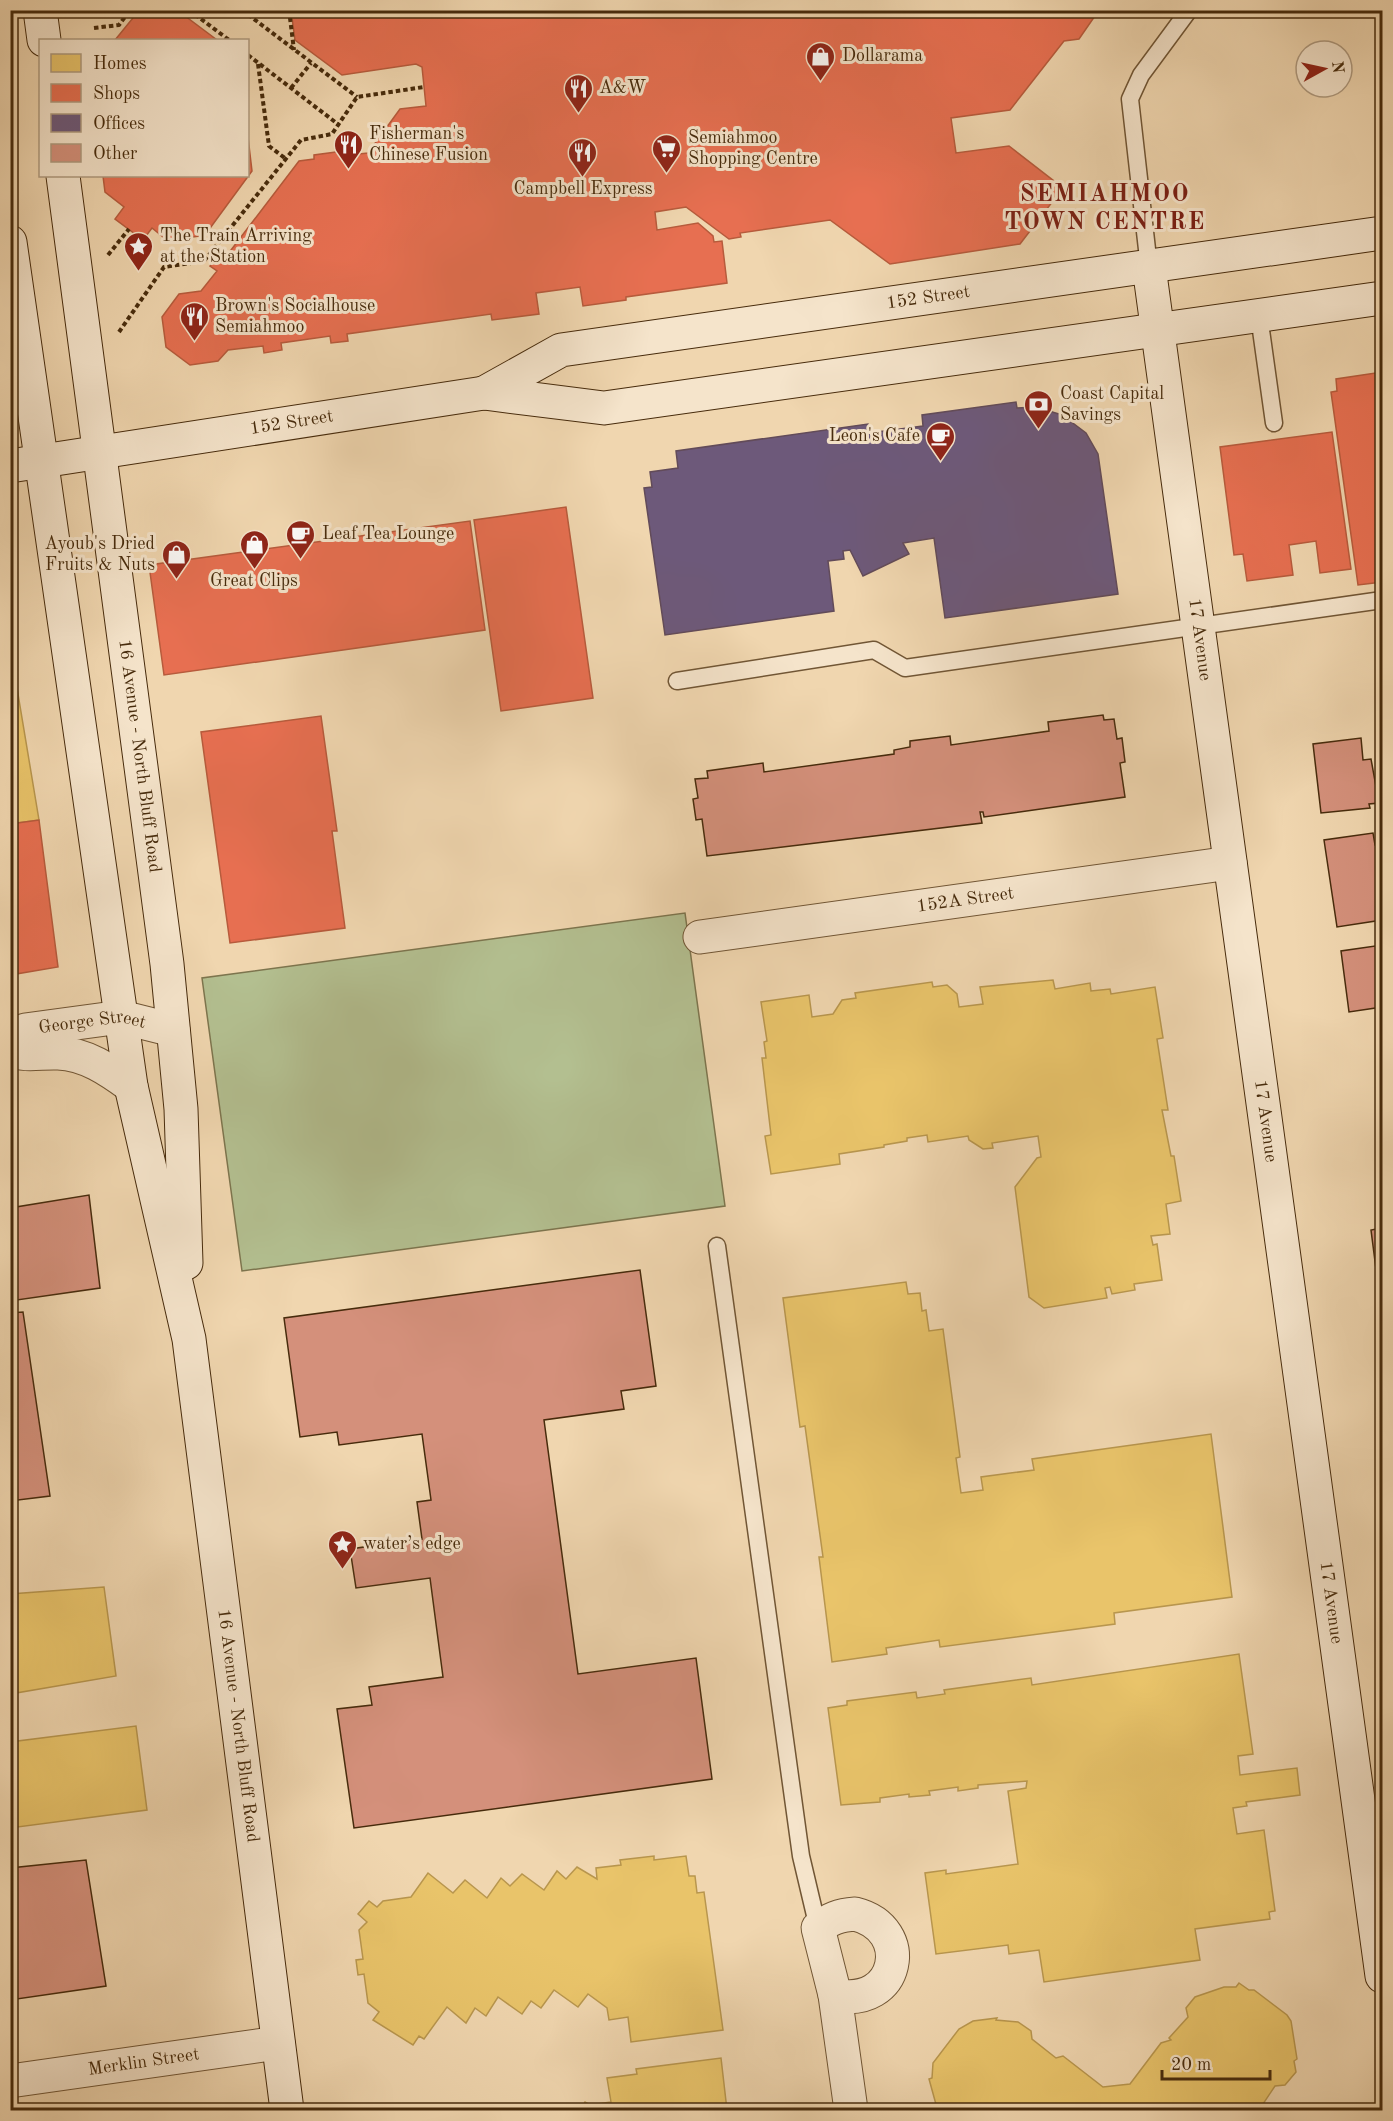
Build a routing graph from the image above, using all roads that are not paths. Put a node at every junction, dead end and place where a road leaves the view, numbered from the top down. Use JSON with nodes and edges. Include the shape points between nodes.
{"nodes":[{"id":1,"x":40,"y":10,"type":"edge"},
{"id":2,"x":1189,"y":10,"type":"edge"},
{"id":3,"x":44,"y":39,"type":"edge"},
{"id":4,"x":63,"y":177,"type":"edge"},
{"id":5,"x":1383,"y":233,"type":"edge"},
{"id":6,"x":10,"y":242,"type":"edge"},
{"id":7,"x":1149,"y":267,"type":"junction"},
{"id":8,"x":1383,"y":298,"type":"edge"},
{"id":9,"x":1259,"y":316,"type":"junction"},
{"id":10,"x":1157,"y":332,"type":"junction"},
{"id":11,"x":484,"y":393,"type":"junction"},
{"id":12,"x":1274,"y":423,"type":"dead end"},
{"id":13,"x":99,"y":452,"type":"junction"},
{"id":14,"x":26,"y":464,"type":"edge"},
{"id":15,"x":1383,"y":600,"type":"edge"},
{"id":16,"x":1198,"y":627,"type":"junction"},
{"id":17,"x":677,"y":681,"type":"dead end"},
{"id":18,"x":1230,"y":863,"type":"junction"},
{"id":19,"x":700,"y":937,"type":"dead end"},
{"id":20,"x":121,"y":1017,"type":"junction"},
{"id":21,"x":174,"y":1030,"type":"junction"},
{"id":22,"x":10,"y":1040,"type":"edge"},
{"id":23,"x":10,"y":1050,"type":"edge"},
{"id":24,"x":131,"y":1086,"type":"junction"},
{"id":25,"x":717,"y":1246,"type":"dead end"},
{"id":26,"x":189,"y":1339,"type":"junction"},
{"id":27,"x":818,"y":1928,"type":"junction"},
{"id":28,"x":1383,"y":1976,"type":"edge"},
{"id":29,"x":835,"y":1995,"type":"junction"},
{"id":30,"x":278,"y":2043,"type":"junction"},
{"id":31,"x":10,"y":2081,"type":"edge"},
{"id":32,"x":286,"y":2110,"type":"edge"},
{"id":33,"x":851,"y":2110,"type":"edge"}],
"edges":[{"from":1,"to":3,"type":"main road"},
{"from":2,"to":7,"type":"lane","via":[[1141,75],[1130,99]]},
{"from":4,"to":13,"type":"main road","name":"16 Avenue - North Bluff Road"},
{"from":5,"to":7,"type":"main road","name":"152 Street"},
{"from":6,"to":14,"type":"main road","name":"16 Avenue - North Bluff Road"},
{"from":7,"to":10,"type":"main road","name":"17 Avenue"},
{"from":7,"to":11,"type":"main road","name":"152 Street","via":[[561,350]]},
{"from":8,"to":9,"type":"main road","name":"152 Street"},
{"from":9,"to":10,"type":"main road","name":"152 Street"},
{"from":9,"to":12,"type":"lane"},
{"from":10,"to":11,"type":"main road","name":"152 Street","via":[[604,408]]},
{"from":10,"to":16,"type":"main road","name":"17 Avenue"},
{"from":11,"to":13,"type":"main road","name":"152 Street"},
{"from":13,"to":14,"type":"main road","name":"152 Street"},
{"from":13,"to":21,"type":"main road","name":"16 Avenue - North Bluff Road"},
{"from":14,"to":20,"type":"main road","name":"16 Avenue - North Bluff Road"},
{"from":15,"to":16,"type":"lane"},
{"from":16,"to":17,"type":"lane","via":[[905,668],[874,650]]},
{"from":16,"to":18,"type":"main road","name":"17 Avenue"},
{"from":18,"to":19,"type":"main road","name":"152A Street"},
{"from":18,"to":28,"type":"main road","name":"17 Avenue"},
{"from":20,"to":21,"type":"main road","name":"George Street"},
{"from":20,"to":22,"type":"main road","name":"George Street","via":[[25,1030]]},
{"from":20,"to":24,"type":"main road","name":"16 Avenue - North Bluff Road"},
{"from":21,"to":26,"type":"main road","name":"16 Avenue - North Bluff Road","via":[[181,1109]]},
{"from":23,"to":24,"type":"main road","name":"George Street","via":[[22,1055],[59,1052],[86,1058]]},
{"from":24,"to":26,"type":"main road","name":"16 Avenue - North Bluff Road"},
{"from":25,"to":27,"type":"lane","via":[[801,1856]]},
{"from":26,"to":30,"type":"main road","name":"16 Avenue - North Bluff Road"},
{"from":27,"to":29,"type":"main road"},
{"from":27,"to":29,"type":"main road","via":[[842,1915],[868,1917],[887,1935],[892,1948],[888,1976],[879,1987],[853,1999]]},
{"from":29,"to":33,"type":"main road"},
{"from":30,"to":31,"type":"main road","name":"Merklin Street"},
{"from":30,"to":32,"type":"main road","name":"16 Avenue - North Bluff Road"}]}
